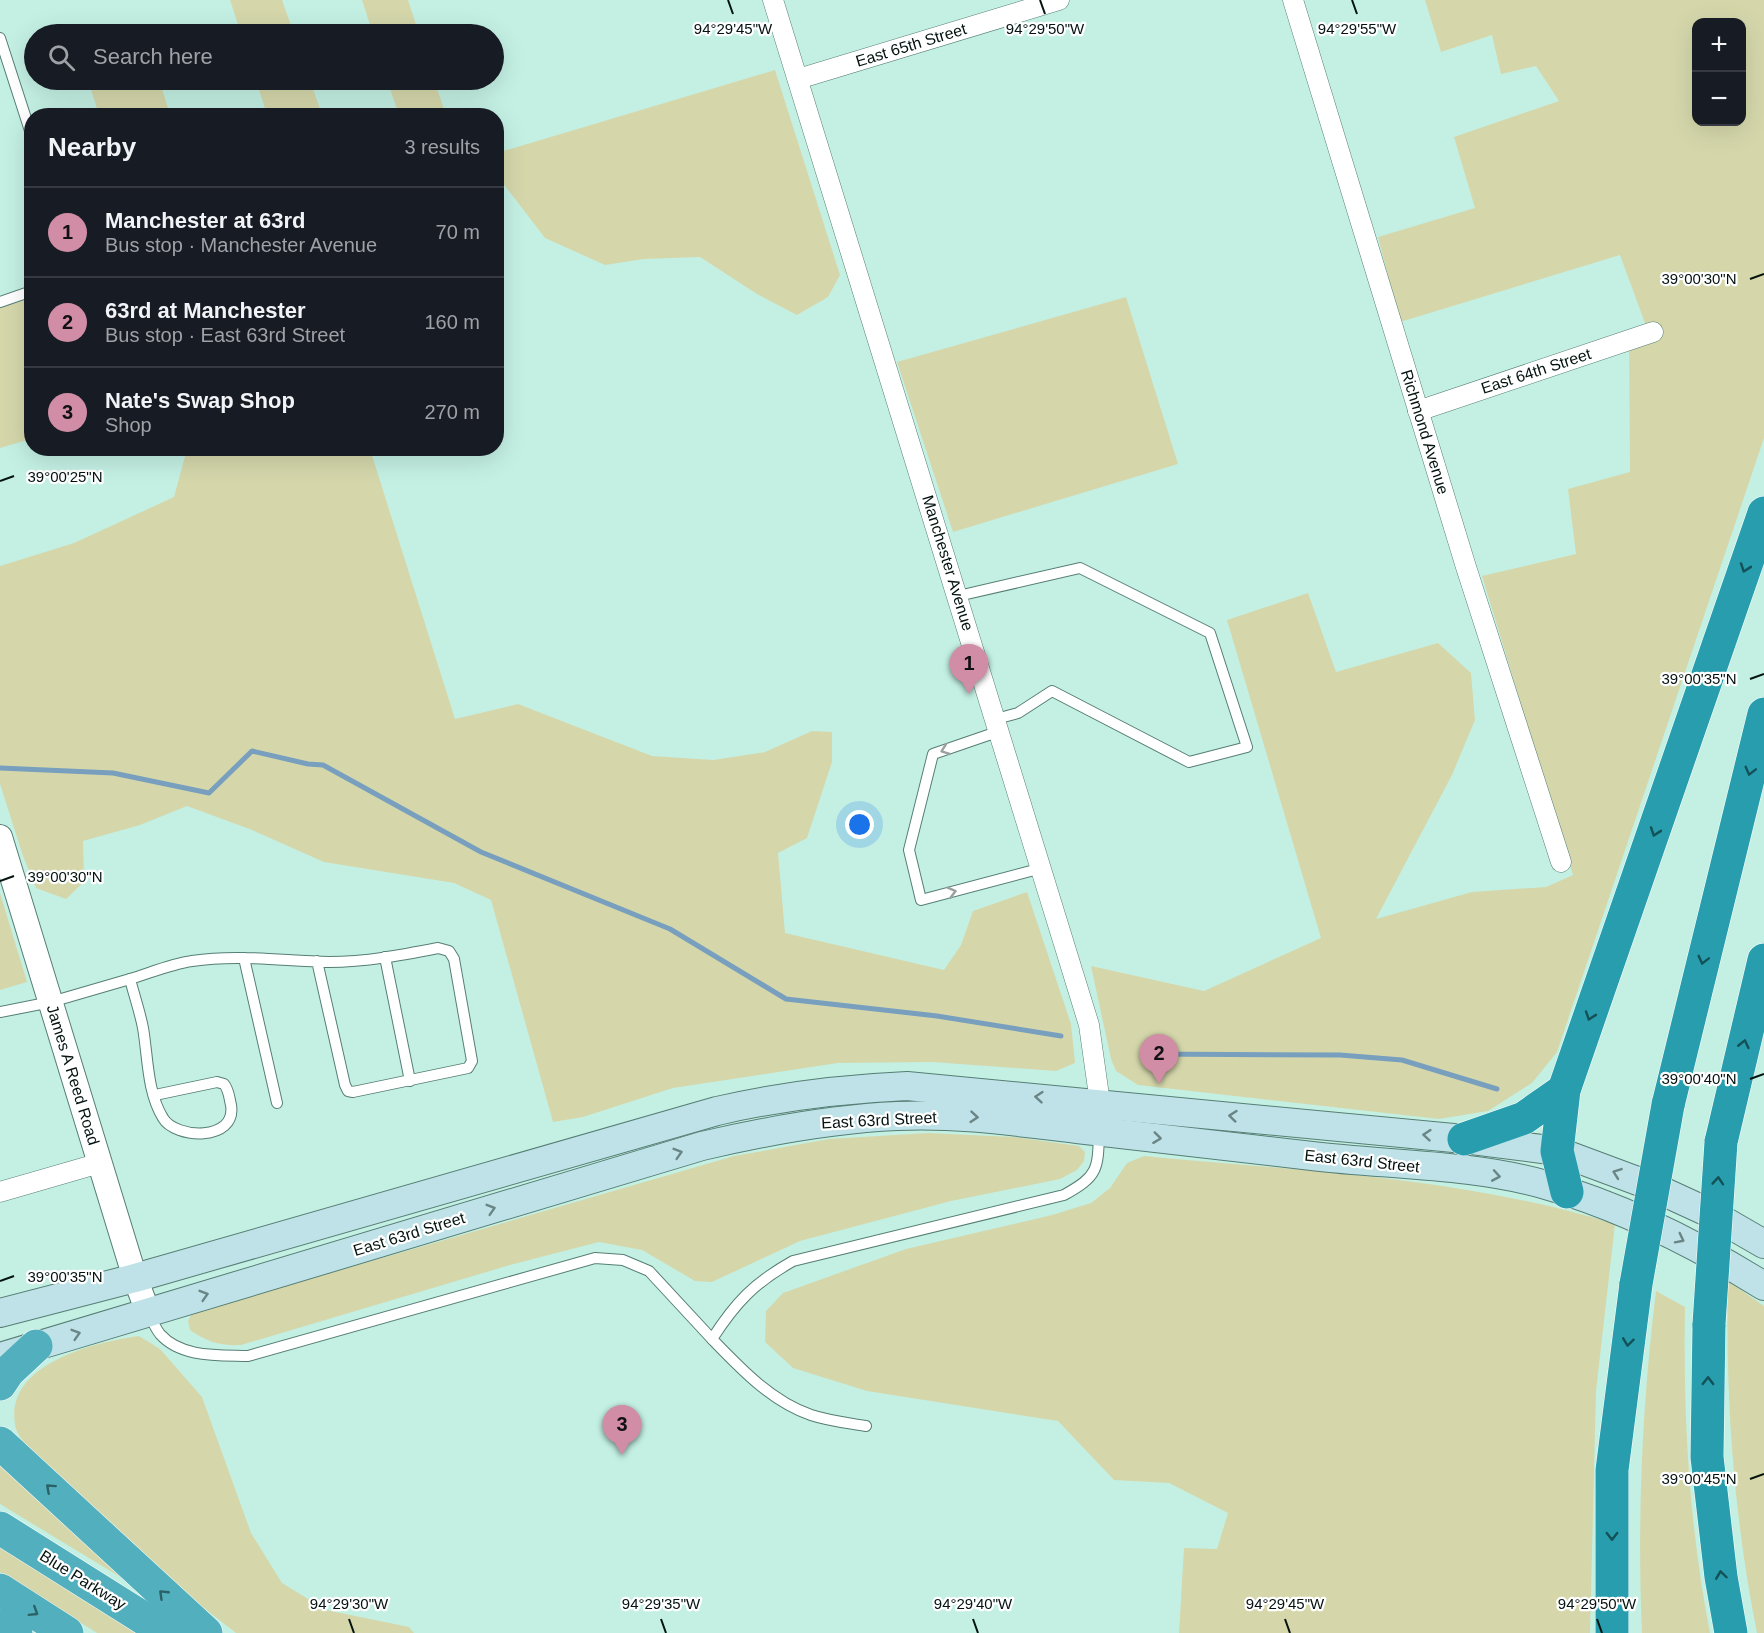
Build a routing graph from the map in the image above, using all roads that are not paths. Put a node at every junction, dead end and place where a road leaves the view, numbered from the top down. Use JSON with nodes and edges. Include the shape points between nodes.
{"nodes":[{"id":1,"x":773,"y":0,"type":"edge"},
{"id":2,"x":1059,"y":0,"type":"edge"},
{"id":3,"x":1293,"y":0,"type":"edge"},
{"id":4,"x":0,"y":38,"type":"edge"},
{"id":5,"x":798,"y":80,"type":"junction"},
{"id":6,"x":24,"y":112,"type":"edge"},
{"id":7,"x":24,"y":294,"type":"edge"},
{"id":8,"x":0,"y":302,"type":"edge"},
{"id":9,"x":1653,"y":332,"type":"dead end"},
{"id":10,"x":1418,"y":411,"type":"junction"},
{"id":11,"x":1764,"y":513,"type":"edge"},
{"id":12,"x":958,"y":596,"type":"junction"},
{"id":13,"x":1764,"y":714,"type":"edge"},
{"id":14,"x":998,"y":725,"type":"junction"},
{"id":15,"x":0,"y":837,"type":"edge"},
{"id":16,"x":1561,"y":862,"type":"dead end"},
{"id":17,"x":1042,"y":868,"type":"junction"},
{"id":18,"x":385,"y":957,"type":"junction"},
{"id":19,"x":244,"y":958,"type":"junction"},
{"id":20,"x":1764,"y":960,"type":"edge"},
{"id":21,"x":317,"y":961,"type":"junction"},
{"id":22,"x":130,"y":979,"type":"junction"},
{"id":23,"x":51,"y":1002,"type":"junction"},
{"id":24,"x":0,"y":1012,"type":"edge"},
{"id":25,"x":410,"y":1081,"type":"junction"},
{"id":26,"x":1564,"y":1090,"type":"junction"},
{"id":27,"x":155,"y":1095,"type":"junction"},
{"id":28,"x":277,"y":1103,"type":"dead end"},
{"id":29,"x":1100,"y":1103,"type":"junction"},
{"id":30,"x":1099,"y":1131,"type":"junction"},
{"id":31,"x":1464,"y":1138,"type":"junction"},
{"id":32,"x":1557,"y":1151,"type":"junction"},
{"id":33,"x":100,"y":1163,"type":"junction"},
{"id":34,"x":0,"y":1192,"type":"edge"},
{"id":35,"x":1567,"y":1192,"type":"junction"},
{"id":36,"x":1764,"y":1244,"type":"edge"},
{"id":37,"x":135,"y":1278,"type":"junction"},
{"id":38,"x":1764,"y":1286,"type":"edge"},
{"id":39,"x":148,"y":1312,"type":"junction"},
{"id":40,"x":0,"y":1313,"type":"edge"},
{"id":41,"x":712,"y":1339,"type":"junction"},
{"id":42,"x":36,"y":1346,"type":"junction"},
{"id":43,"x":0,"y":1357,"type":"edge"},
{"id":44,"x":0,"y":1384,"type":"edge"},
{"id":45,"x":866,"y":1426,"type":"dead end"},
{"id":46,"x":2,"y":1441,"type":"edge"},
{"id":47,"x":0,"y":1528,"type":"edge"},
{"id":48,"x":0,"y":1590,"type":"edge"},
{"id":49,"x":0,"y":1626,"type":"edge"},
{"id":50,"x":16,"y":1633,"type":"edge"},
{"id":51,"x":67,"y":1633,"type":"edge"},
{"id":52,"x":167,"y":1633,"type":"edge"},
{"id":53,"x":206,"y":1633,"type":"edge"},
{"id":54,"x":1612,"y":1633,"type":"edge"},
{"id":55,"x":1731,"y":1633,"type":"edge"}],
"edges":[{"from":1,"to":5,"type":"street","name":"Manchester Avenue"},
{"from":2,"to":5,"type":"street","name":"East 65th Street"},
{"from":3,"to":10,"type":"street","name":"Richmond Avenue"},
{"from":4,"to":6,"type":"lane"},
{"from":5,"to":12,"type":"street","name":"Manchester Avenue"},
{"from":7,"to":8,"type":"lane"},
{"from":9,"to":10,"type":"street","name":"East 64th Street"},
{"from":10,"to":16,"type":"street","name":"Richmond Avenue"},
{"from":11,"to":26,"type":"highway","one_way":true},
{"from":12,"to":14,"type":"street","name":"Manchester Avenue"},
{"from":12,"to":14,"type":"lane","via":[[1080,568],[1210,633],[1247,747],[1190,762],[1052,691]]},
{"from":13,"to":54,"type":"highway","one_way":true,"bridge":true,"via":[[1668,1105],[1635,1284],[1612,1470]]},
{"from":14,"to":17,"type":"street","name":"Manchester Avenue"},
{"from":14,"to":17,"type":"lane","one_way":true,"via":[[933,754],[909,850],[921,900]]},
{"from":15,"to":23,"type":"street","name":"James A Reed Road"},
{"from":17,"to":29,"type":"street","name":"Manchester Avenue","via":[[1089,1025]]},
{"from":18,"to":21,"type":"lane"},
{"from":18,"to":25,"type":"lane"},
{"from":18,"to":25,"type":"lane","via":[[438,948],[449,951],[454,959],[472,1061],[468,1068]]},
{"from":19,"to":21,"type":"lane"},
{"from":19,"to":22,"type":"lane","via":[[189,961]]},
{"from":19,"to":28,"type":"lane"},
{"from":55,"to":20,"type":"highway","one_way":true,"bridge":true,"via":[[1707,1457],[1709,1323],[1721,1142]]},
{"from":21,"to":25,"type":"lane","via":[[348,1091]]},
{"from":22,"to":23,"type":"lane"},
{"from":22,"to":27,"type":"lane"},
{"from":23,"to":24,"type":"lane"},
{"from":23,"to":33,"type":"street","name":"James A Reed Road"},
{"from":26,"to":31,"type":"highway","via":[[1524,1118]]},
{"from":26,"to":32,"type":"highway"},
{"from":27,"to":27,"type":"lane","via":[[163,1119],[183,1132],[224,1128],[231,1122],[230,1097],[224,1084],[217,1082]]},
{"from":29,"to":30,"type":"street","name":"Manchester Avenue"},
{"from":31,"to":29,"type":"main road","name":"East 63rd Street","one_way":true},
{"from":29,"to":37,"type":"main road","name":"East 63rd Street","one_way":true,"via":[[907,1086],[835,1089],[776,1097]]},
{"from":30,"to":35,"type":"main road","name":"East 63rd Street","one_way":true,"via":[[1386,1165],[1462,1170],[1544,1184]]},
{"from":39,"to":30,"type":"main road","name":"East 63rd Street","one_way":true,"via":[[690,1150],[770,1130],[826,1121],[969,1116]]},
{"from":30,"to":41,"type":"lane","via":[[1098,1164],[1086,1183],[1064,1195],[792,1261],[761,1279],[734,1305]]},
{"from":31,"to":32,"type":"main road","name":"East 63rd Street"},
{"from":32,"to":35,"type":"highway"},
{"from":36,"to":32,"type":"main road","name":"East 63rd Street","one_way":true,"via":[[1651,1186]]},
{"from":33,"to":34,"type":"street"},
{"from":33,"to":37,"type":"street","name":"James A Reed Road"},
{"from":35,"to":38,"type":"main road","name":"East 63rd Street","one_way":true,"via":[[1645,1221],[1719,1258]]},
{"from":37,"to":39,"type":"street","name":"James A Reed Road"},
{"from":37,"to":40,"type":"main road","name":"East 63rd Street"},
{"from":39,"to":41,"type":"lane","via":[[159,1334],[179,1348],[213,1355],[248,1356],[595,1258],[623,1260],[649,1271]]},
{"from":42,"to":39,"type":"main road","name":"East 63rd Street","one_way":true},
{"from":41,"to":45,"type":"lane","via":[[746,1375],[782,1400],[812,1415]]},
{"from":42,"to":43,"type":"main road","name":"East 63rd Street"},
{"from":42,"to":44,"type":"highway"},
{"from":53,"to":46,"type":"highway","one_way":true},
{"from":47,"to":52,"type":"highway","name":"Blue Parkway"},
{"from":48,"to":51,"type":"highway","one_way":true},
{"from":49,"to":50,"type":"highway"}]}
